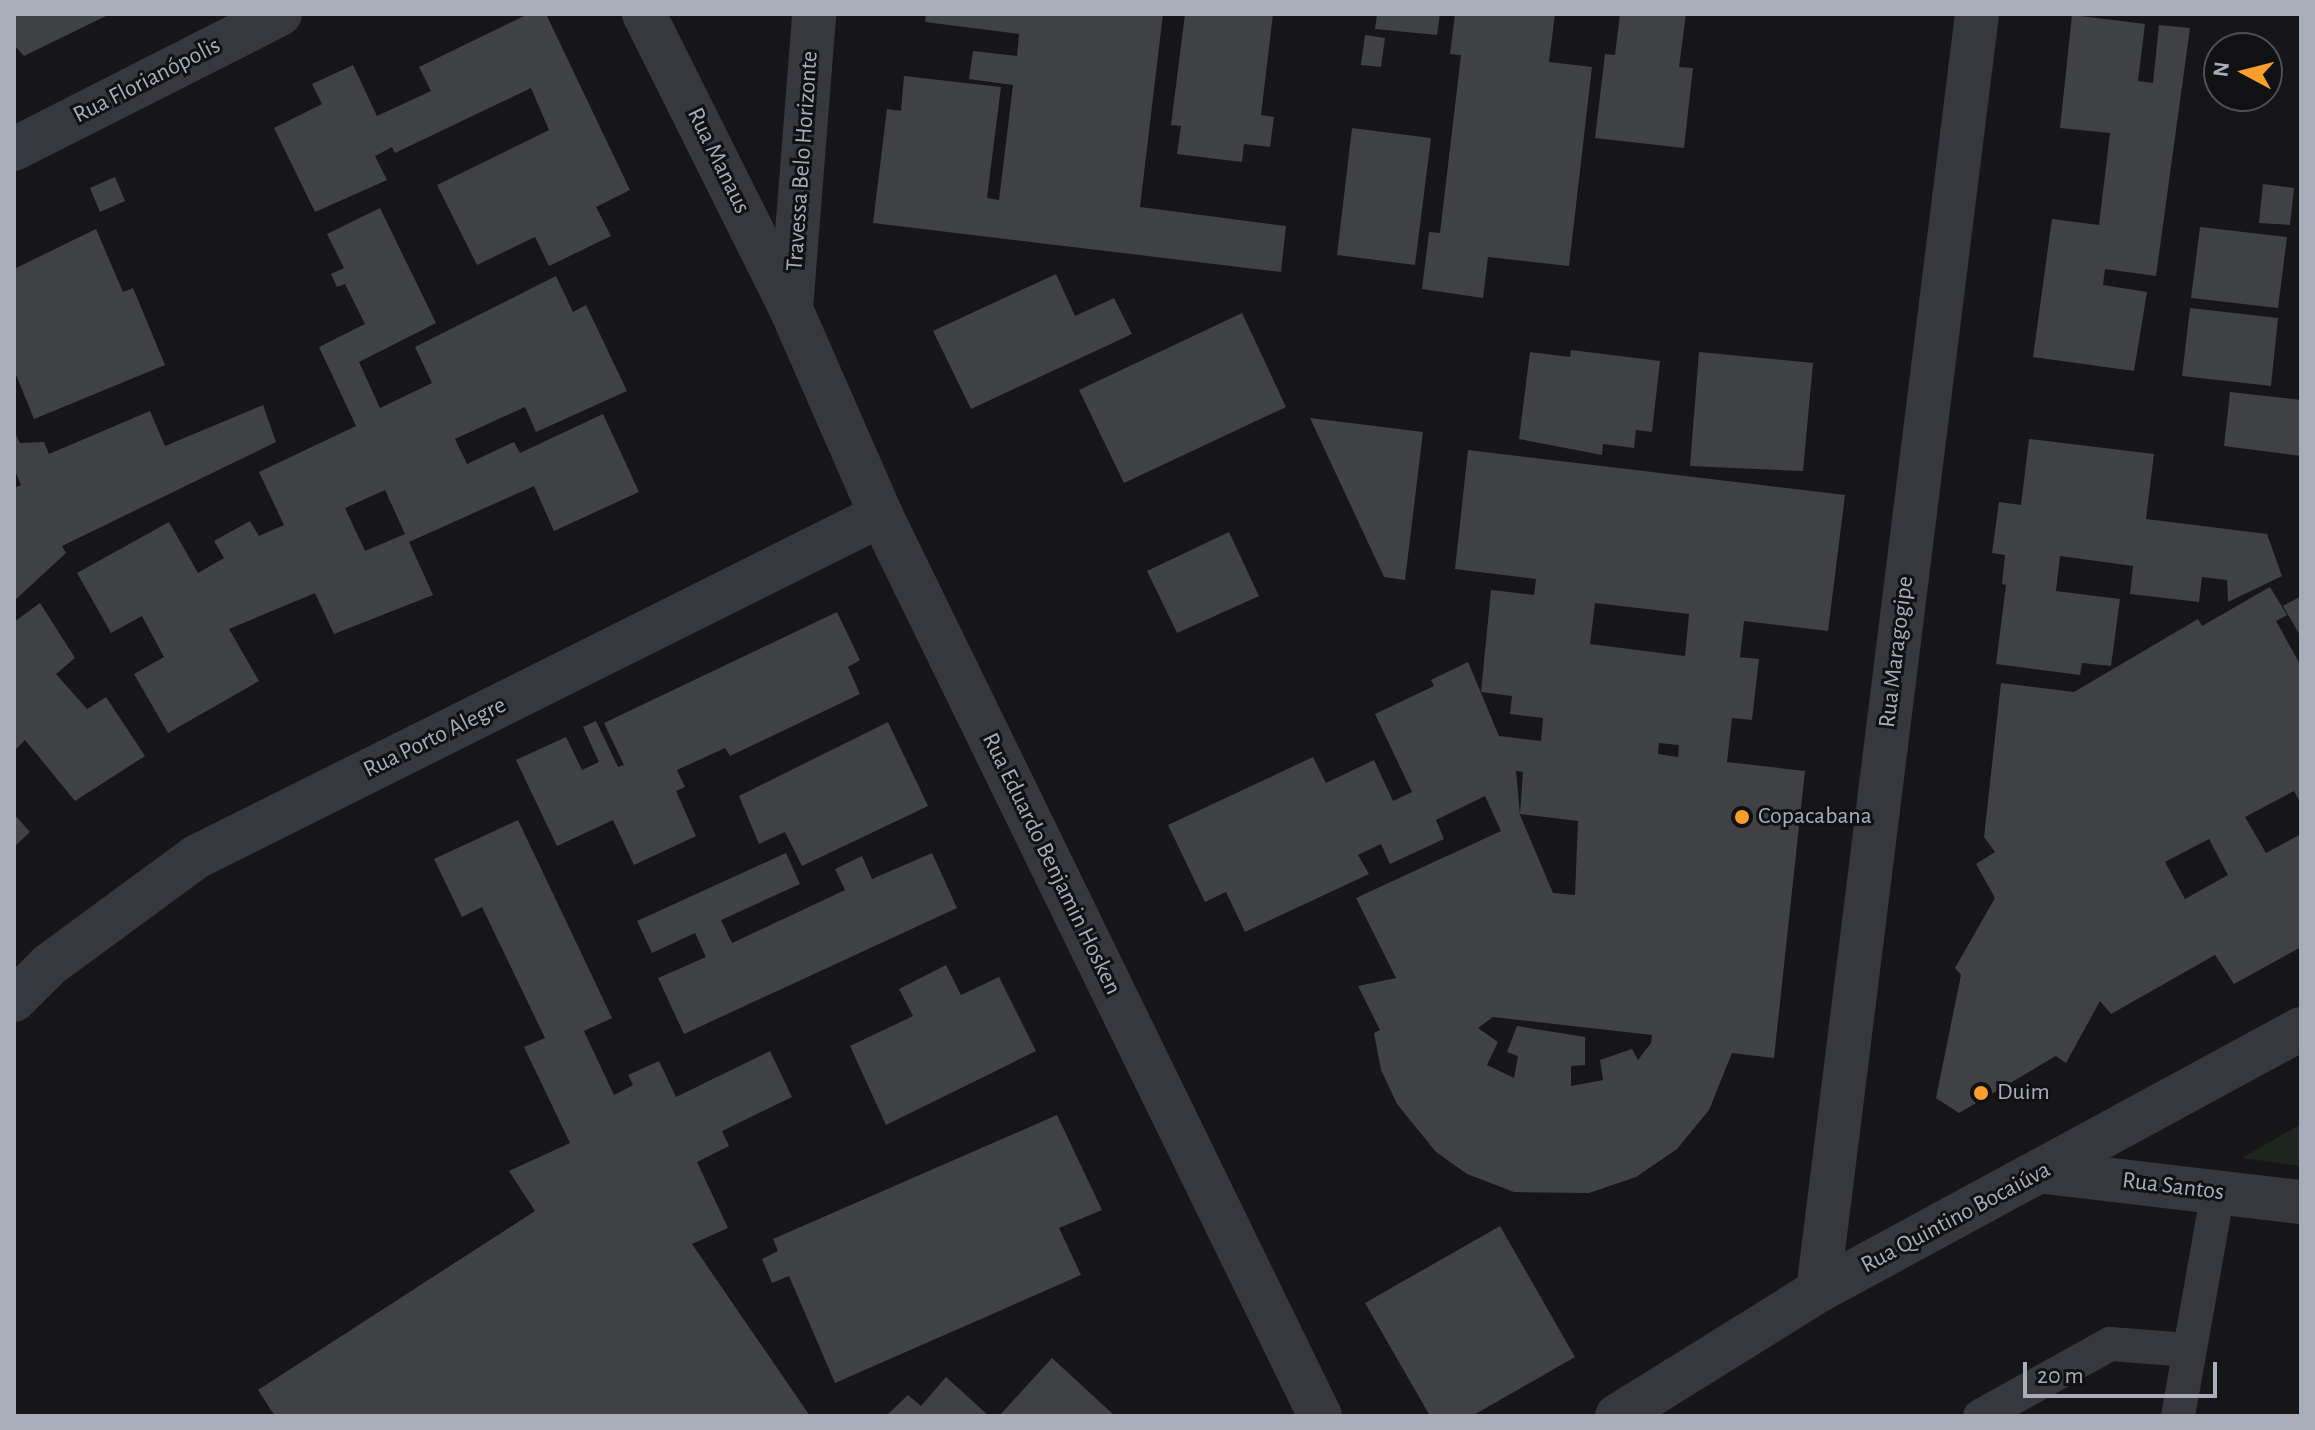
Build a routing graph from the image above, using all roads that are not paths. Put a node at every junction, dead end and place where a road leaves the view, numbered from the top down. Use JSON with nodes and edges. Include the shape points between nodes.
{"nodes":[{"id":1,"x":280,"y":14,"type":"edge"},
{"id":2,"x":644,"y":14,"type":"edge"},
{"id":3,"x":814,"y":14,"type":"edge"},
{"id":4,"x":1977,"y":14,"type":"edge"},
{"id":5,"x":14,"y":149,"type":"edge"},
{"id":6,"x":791,"y":309,"type":"junction"},
{"id":7,"x":881,"y":515,"type":"junction"},
{"id":8,"x":14,"y":1000,"type":"edge"},
{"id":9,"x":2301,"y":1029,"type":"edge"},
{"id":10,"x":2045,"y":1172,"type":"junction"},
{"id":11,"x":2218,"y":1192,"type":"junction"},
{"id":12,"x":2301,"y":1202,"type":"edge"},
{"id":13,"x":1818,"y":1291,"type":"junction"},
{"id":14,"x":2189,"y":1350,"type":"junction"},
{"id":15,"x":1320,"y":1416,"type":"edge"},
{"id":16,"x":1617,"y":1416,"type":"edge"},
{"id":17,"x":1980,"y":1416,"type":"edge"},
{"id":18,"x":2178,"y":1416,"type":"edge"}],
"edges":[{"from":1,"to":5,"type":"street","name":"Rua Florianópolis"},
{"from":2,"to":6,"type":"street","name":"Rua Manaus"},
{"from":3,"to":6,"type":"street","name":"Travessa Belo Horizonte"},
{"from":4,"to":13,"type":"street","name":"Rua Maragogipe"},
{"from":6,"to":7,"type":"street","name":"Rua Eduardo Benjamin Hosken"},
{"from":7,"to":8,"type":"street","name":"Rua Porto Alegre","via":[[196,857],[49,965]]},
{"from":7,"to":15,"type":"street","name":"Rua Eduardo Benjamin Hosken"},
{"from":9,"to":10,"type":"street","name":"Rua Quintino Bocaiúva"},
{"from":10,"to":11,"type":"street","name":"Rua Santos"},
{"from":10,"to":13,"type":"street","name":"Rua Quintino Bocaiúva"},
{"from":11,"to":12,"type":"street","name":"Rua Santos"},
{"from":11,"to":14,"type":"lane"},
{"from":13,"to":16,"type":"street","name":"Rua Quintino Bocaiúva"},
{"from":14,"to":17,"type":"lane","via":[[2139,1342],[2110,1344]]},
{"from":14,"to":18,"type":"lane"}]}
